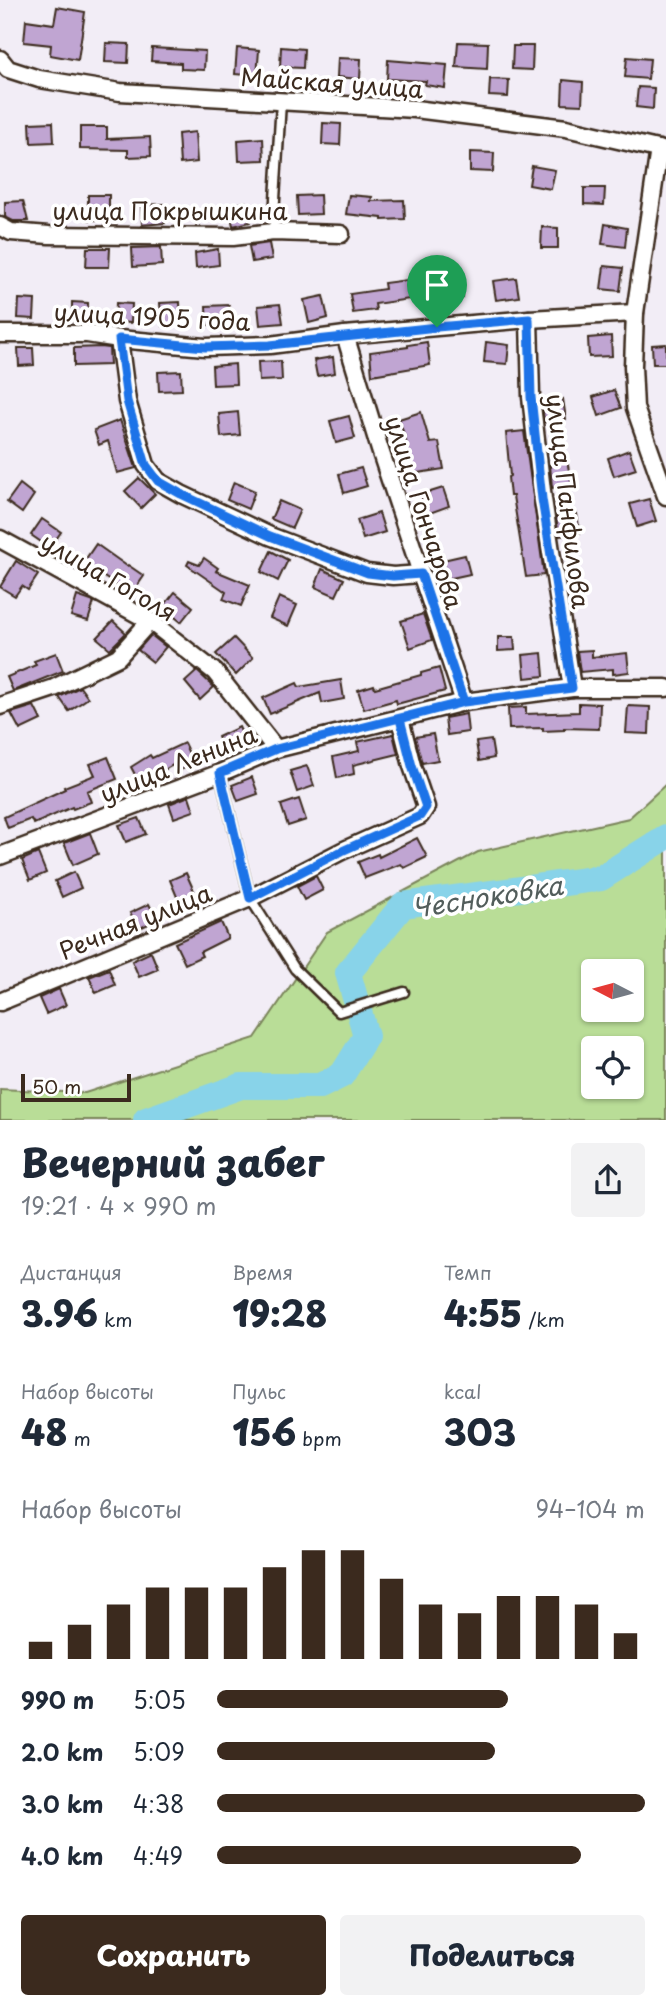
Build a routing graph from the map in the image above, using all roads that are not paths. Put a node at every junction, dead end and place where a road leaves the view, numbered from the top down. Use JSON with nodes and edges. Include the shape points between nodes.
{"nodes":[{"id":1,"x":0,"y":59,"type":"edge"},
{"id":2,"x":281,"y":102,"type":"junction"},
{"id":3,"x":662,"y":150,"type":"edge"},
{"id":4,"x":0,"y":226,"type":"edge"},
{"id":5,"x":273,"y":232,"type":"junction"},
{"id":6,"x":341,"y":234,"type":"dead end"},
{"id":7,"x":635,"y":313,"type":"junction"},
{"id":8,"x":529,"y":319,"type":"junction"},
{"id":9,"x":0,"y":334,"type":"edge"},
{"id":10,"x":345,"y":335,"type":"junction"},
{"id":11,"x":119,"y":339,"type":"junction"},
{"id":12,"x":666,"y":496,"type":"edge"},
{"id":13,"x":0,"y":539,"type":"edge"},
{"id":14,"x":421,"y":574,"type":"junction"},
{"id":15,"x":150,"y":621,"type":"junction"},
{"id":16,"x":572,"y":688,"type":"junction"},
{"id":17,"x":666,"y":688,"type":"edge"},
{"id":18,"x":464,"y":702,"type":"junction"},
{"id":19,"x":0,"y":706,"type":"edge"},
{"id":20,"x":400,"y":719,"type":"junction"},
{"id":21,"x":276,"y":749,"type":"junction"},
{"id":22,"x":220,"y":773,"type":"junction"},
{"id":23,"x":0,"y":856,"type":"edge"},
{"id":24,"x":250,"y":898,"type":"junction"},
{"id":25,"x":404,"y":992,"type":"dead end"},
{"id":26,"x":0,"y":1002,"type":"edge"}],
"edges":[{"from":1,"to":2,"type":"street","name":"Майская улица","via":[[8,69],[39,79],[120,92]]},
{"from":2,"to":3,"type":"street","name":"Майская улица","via":[[415,109],[566,128]]},
{"from":2,"to":5,"type":"lane"},
{"from":3,"to":7,"type":"street"},
{"from":4,"to":5,"type":"street","name":"улица Покрышкина","via":[[11,232],[89,235],[233,237]]},
{"from":5,"to":6,"type":"street","name":"улица Покрышкина"},
{"from":7,"to":8,"type":"street","name":"улица 1905 года"},
{"from":7,"to":12,"type":"street","via":[[635,408]]},
{"from":8,"to":10,"type":"street","name":"улица 1905 года"},
{"from":8,"to":16,"type":"street","name":"улица Панфилова","via":[[531,397],[542,499]]},
{"from":9,"to":11,"type":"street","name":"улица 1905 года","via":[[87,334]]},
{"from":10,"to":11,"type":"street","name":"улица 1905 года","via":[[270,345],[205,347]]},
{"from":10,"to":14,"type":"street","name":"улица Гончарова"},
{"from":11,"to":14,"type":"street","via":[[127,401],[146,465],[158,481],[270,536],[368,573]]},
{"from":13,"to":15,"type":"street","name":"улица Гоголя"},
{"from":14,"to":18,"type":"street","name":"улица Гончарова"},
{"from":15,"to":19,"type":"street","via":[[118,657],[54,688]]},
{"from":15,"to":21,"type":"street","name":"улица Гоголя","via":[[215,672]]},
{"from":16,"to":17,"type":"street","name":"улица Ленина"},
{"from":16,"to":18,"type":"street","name":"улица Ленина"},
{"from":18,"to":20,"type":"street","name":"улица Ленина"},
{"from":20,"to":21,"type":"street","name":"улица Ленина"},
{"from":20,"to":24,"type":"street","name":"Речная улица","via":[[426,807],[420,816]]},
{"from":21,"to":22,"type":"street","name":"улица Ленина"},
{"from":22,"to":23,"type":"street","name":"улица Ленина"},
{"from":22,"to":24,"type":"lane"},
{"from":24,"to":25,"type":"lane","via":[[295,969],[339,1012]]},
{"from":24,"to":26,"type":"street","name":"Речная улица"}]}
